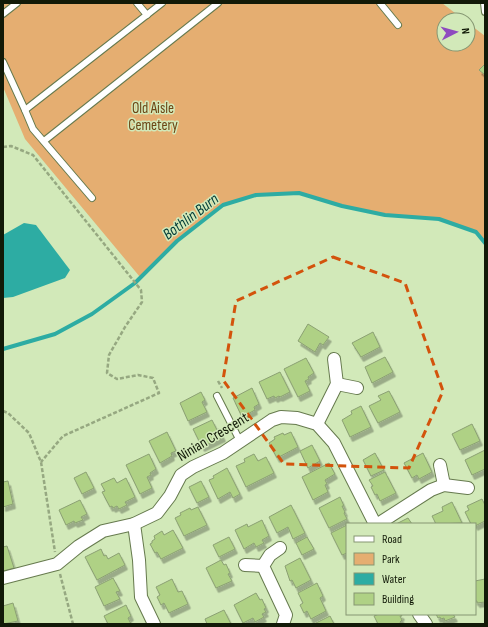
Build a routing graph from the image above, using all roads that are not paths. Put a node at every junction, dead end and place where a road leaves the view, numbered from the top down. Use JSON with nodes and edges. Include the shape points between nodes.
{"nodes":[{"id":1,"x":17,"y":3,"type":"edge"},
{"id":2,"x":137,"y":3,"type":"edge"},
{"id":3,"x":162,"y":3,"type":"edge"},
{"id":4,"x":218,"y":3,"type":"edge"},
{"id":5,"x":380,"y":3,"type":"edge"},
{"id":6,"x":484,"y":3,"type":"edge"},
{"id":7,"x":485,"y":12,"type":"edge"},
{"id":8,"x":3,"y":14,"type":"edge"},
{"id":9,"x":147,"y":15,"type":"junction"},
{"id":10,"x":398,"y":25,"type":"dead end"},
{"id":11,"x":3,"y":62,"type":"edge"},
{"id":12,"x":25,"y":110,"type":"junction"},
{"id":13,"x":44,"y":141,"type":"junction"},
{"id":14,"x":92,"y":198,"type":"dead end"},
{"id":15,"x":334,"y":359,"type":"dead end"},
{"id":16,"x":337,"y":384,"type":"junction"},
{"id":17,"x":357,"y":388,"type":"dead end"},
{"id":18,"x":216,"y":396,"type":"dead end"},
{"id":19,"x":317,"y":424,"type":"junction"},
{"id":20,"x":240,"y":441,"type":"junction"},
{"id":21,"x":440,"y":465,"type":"dead end"},
{"id":22,"x":444,"y":485,"type":"junction"},
{"id":23,"x":468,"y":488,"type":"dead end"},
{"id":24,"x":375,"y":523,"type":"edge"},
{"id":25,"x":378,"y":523,"type":"edge"},
{"id":26,"x":134,"y":524,"type":"junction"},
{"id":27,"x":280,"y":548,"type":"dead end"},
{"id":28,"x":245,"y":565,"type":"dead end"},
{"id":29,"x":263,"y":566,"type":"junction"},
{"id":30,"x":3,"y":578,"type":"edge"},
{"id":31,"x":420,"y":615,"type":"edge"},
{"id":32,"x":154,"y":624,"type":"edge"},
{"id":33,"x":283,"y":624,"type":"edge"},
{"id":34,"x":426,"y":624,"type":"edge"}],
"edges":[{"from":1,"to":8,"type":"lane"},
{"from":2,"to":9,"type":"lane"},
{"from":3,"to":9,"type":"lane"},
{"from":4,"to":13,"type":"lane"},
{"from":5,"to":10,"type":"lane"},
{"from":6,"to":7,"type":"lane"},
{"from":9,"to":12,"type":"lane"},
{"from":11,"to":12,"type":"lane"},
{"from":12,"to":13,"type":"lane","via":[[33,129]]},
{"from":13,"to":14,"type":"lane"},
{"from":15,"to":16,"type":"street"},
{"from":16,"to":17,"type":"street"},
{"from":16,"to":19,"type":"street"},
{"from":18,"to":20,"type":"lane"},
{"from":19,"to":20,"type":"street","name":"Ninian Crescent","via":[[297,418],[281,417]]},
{"from":19,"to":24,"type":"street","via":[[334,443]]},
{"from":20,"to":26,"type":"street","name":"Ninian Crescent","via":[[223,454],[193,467],[181,476],[157,513]]},
{"from":21,"to":22,"type":"street"},
{"from":22,"to":23,"type":"street"},
{"from":22,"to":25,"type":"street","via":[[431,490]]},
{"from":26,"to":30,"type":"street","name":"Ninian Crescent","via":[[103,531],[57,564]]},
{"from":26,"to":32,"type":"street","via":[[141,597]]},
{"from":27,"to":29,"type":"street","via":[[270,555]]},
{"from":28,"to":29,"type":"street"},
{"from":29,"to":33,"type":"street","via":[[286,615]]},
{"from":31,"to":34,"type":"street"}]}
